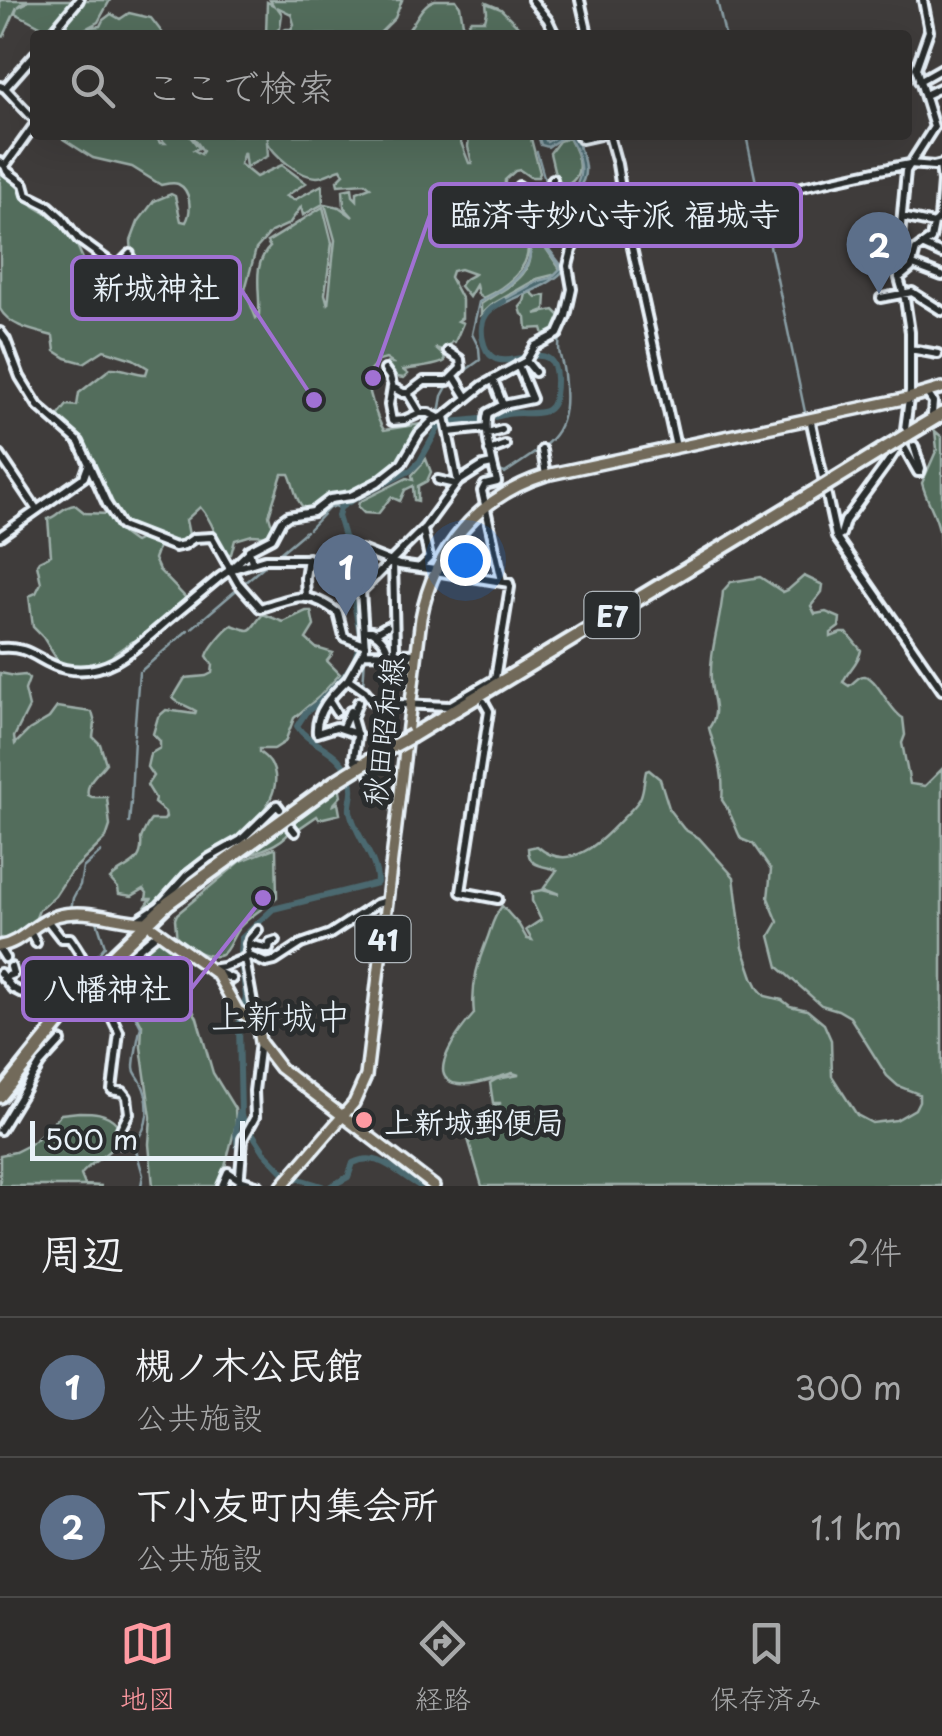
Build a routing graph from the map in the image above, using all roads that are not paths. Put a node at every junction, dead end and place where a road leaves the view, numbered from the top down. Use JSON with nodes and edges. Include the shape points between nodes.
{"nodes":[{"id":1,"x":79,"y":0,"type":"edge"},
{"id":2,"x":532,"y":0,"type":"edge"},
{"id":3,"x":580,"y":0,"type":"edge"},
{"id":4,"x":923,"y":0,"type":"edge"},
{"id":5,"x":54,"y":30,"type":"edge"},
{"id":6,"x":553,"y":30,"type":"edge"},
{"id":7,"x":587,"y":30,"type":"edge"},
{"id":8,"x":30,"y":59,"type":"edge"},
{"id":9,"x":912,"y":68,"type":"edge"},
{"id":10,"x":942,"y":68,"type":"edge"},
{"id":11,"x":919,"y":80,"type":"junction"},
{"id":12,"x":942,"y":86,"type":"edge"},
{"id":13,"x":3,"y":87,"type":"edge"},
{"id":14,"x":924,"y":95,"type":"junction"},
{"id":15,"x":30,"y":116,"type":"edge"},
{"id":16,"x":938,"y":126,"type":"edge"},
{"id":17,"x":30,"y":127,"type":"edge"},
{"id":18,"x":610,"y":140,"type":"edge"},
{"id":19,"x":3,"y":164,"type":"edge"},
{"id":20,"x":910,"y":164,"type":"junction"},
{"id":21,"x":941,"y":165,"type":"edge"},
{"id":22,"x":553,"y":179,"type":"dead end"},
{"id":23,"x":620,"y":185,"type":"junction"},
{"id":24,"x":519,"y":186,"type":"dead end"},
{"id":25,"x":538,"y":206,"type":"junction"},
{"id":26,"x":902,"y":217,"type":"junction"},
{"id":27,"x":627,"y":224,"type":"junction"},
{"id":28,"x":934,"y":224,"type":"junction"},
{"id":29,"x":585,"y":228,"type":"junction"},
{"id":30,"x":922,"y":245,"type":"junction"},
{"id":31,"x":130,"y":254,"type":"dead end"},
{"id":32,"x":942,"y":254,"type":"edge"},
{"id":33,"x":913,"y":265,"type":"junction"},
{"id":34,"x":942,"y":276,"type":"edge"},
{"id":35,"x":899,"y":278,"type":"junction"},
{"id":36,"x":904,"y":293,"type":"junction"},
{"id":37,"x":880,"y":298,"type":"dead end"},
{"id":38,"x":942,"y":311,"type":"edge"},
{"id":39,"x":0,"y":332,"type":"edge"},
{"id":40,"x":910,"y":349,"type":"junction"},
{"id":41,"x":448,"y":351,"type":"dead end"},
{"id":42,"x":938,"y":354,"type":"dead end"},
{"id":43,"x":526,"y":359,"type":"junction"},
{"id":44,"x":385,"y":370,"type":"dead end"},
{"id":45,"x":535,"y":372,"type":"dead end"},
{"id":46,"x":455,"y":378,"type":"junction"},
{"id":47,"x":492,"y":378,"type":"junction"},
{"id":48,"x":393,"y":388,"type":"junction"},
{"id":49,"x":942,"y":388,"type":"edge"},
{"id":50,"x":408,"y":393,"type":"junction"},
{"id":51,"x":927,"y":393,"type":"junction"},
{"id":52,"x":468,"y":397,"type":"junction"},
{"id":53,"x":908,"y":398,"type":"junction"},
{"id":54,"x":942,"y":403,"type":"edge"},
{"id":55,"x":503,"y":405,"type":"junction"},
{"id":56,"x":420,"y":413,"type":"junction"},
{"id":57,"x":810,"y":418,"type":"junction"},
{"id":58,"x":936,"y":418,"type":"edge"},
{"id":59,"x":444,"y":421,"type":"junction"},
{"id":60,"x":487,"y":425,"type":"junction"},
{"id":61,"x":502,"y":430,"type":"dead end"},
{"id":62,"x":907,"y":442,"type":"junction"},
{"id":63,"x":505,"y":445,"type":"dead end"},
{"id":64,"x":676,"y":446,"type":"junction"},
{"id":65,"x":489,"y":450,"type":"junction"},
{"id":66,"x":542,"y":450,"type":"dead end"},
{"id":67,"x":0,"y":455,"type":"edge"},
{"id":68,"x":89,"y":462,"type":"junction"},
{"id":69,"x":492,"y":464,"type":"junction"},
{"id":70,"x":546,"y":475,"type":"junction"},
{"id":71,"x":438,"y":480,"type":"dead end"},
{"id":72,"x":457,"y":483,"type":"junction"},
{"id":73,"x":485,"y":506,"type":"junction"},
{"id":74,"x":36,"y":510,"type":"junction"},
{"id":75,"x":423,"y":529,"type":"junction"},
{"id":76,"x":0,"y":536,"type":"edge"},
{"id":77,"x":836,"y":537,"type":"junction"},
{"id":78,"x":249,"y":552,"type":"junction"},
{"id":79,"x":308,"y":558,"type":"junction"},
{"id":80,"x":252,"y":562,"type":"junction"},
{"id":81,"x":391,"y":562,"type":"junction"},
{"id":82,"x":420,"y":568,"type":"junction"},
{"id":83,"x":230,"y":570,"type":"junction"},
{"id":84,"x":435,"y":570,"type":"junction"},
{"id":85,"x":502,"y":582,"type":"junction"},
{"id":86,"x":306,"y":598,"type":"junction"},
{"id":87,"x":387,"y":626,"type":"dead end"},
{"id":88,"x":364,"y":631,"type":"junction"},
{"id":89,"x":375,"y":633,"type":"junction"},
{"id":90,"x":344,"y":636,"type":"junction"},
{"id":91,"x":334,"y":637,"type":"dead end"},
{"id":92,"x":0,"y":646,"type":"edge"},
{"id":93,"x":362,"y":646,"type":"junction"},
{"id":94,"x":391,"y":653,"type":"junction"},
{"id":95,"x":417,"y":654,"type":"junction"},
{"id":96,"x":348,"y":679,"type":"junction"},
{"id":97,"x":942,"y":690,"type":"edge"},
{"id":98,"x":365,"y":691,"type":"junction"},
{"id":99,"x":329,"y":701,"type":"junction"},
{"id":100,"x":358,"y":702,"type":"junction"},
{"id":101,"x":484,"y":702,"type":"dead end"},
{"id":102,"x":385,"y":704,"type":"junction"},
{"id":103,"x":411,"y":704,"type":"junction"},
{"id":104,"x":336,"y":712,"type":"dead end"},
{"id":105,"x":342,"y":729,"type":"junction"},
{"id":106,"x":357,"y":734,"type":"junction"},
{"id":107,"x":358,"y":765,"type":"junction"},
{"id":108,"x":280,"y":809,"type":"dead end"},
{"id":109,"x":498,"y":899,"type":"dead end"},
{"id":110,"x":387,"y":901,"type":"junction"},
{"id":111,"x":46,"y":919,"type":"junction"},
{"id":112,"x":147,"y":926,"type":"junction"},
{"id":113,"x":29,"y":930,"type":"junction"},
{"id":114,"x":258,"y":930,"type":"dead end"},
{"id":115,"x":276,"y":941,"type":"dead end"},
{"id":116,"x":36,"y":943,"type":"dead end"},
{"id":117,"x":248,"y":944,"type":"junction"},
{"id":118,"x":2,"y":951,"type":"edge"},
{"id":119,"x":132,"y":954,"type":"junction"},
{"id":120,"x":243,"y":959,"type":"junction"},
{"id":121,"x":210,"y":968,"type":"junction"},
{"id":122,"x":5,"y":973,"type":"edge"},
{"id":123,"x":85,"y":976,"type":"dead end"},
{"id":124,"x":232,"y":979,"type":"dead end"},
{"id":125,"x":144,"y":990,"type":"dead end"},
{"id":126,"x":37,"y":994,"type":"dead end"},
{"id":127,"x":253,"y":1018,"type":"junction"},
{"id":128,"x":61,"y":1040,"type":"dead end"},
{"id":129,"x":260,"y":1042,"type":"junction"},
{"id":130,"x":2,"y":1100,"type":"edge"},
{"id":131,"x":344,"y":1116,"type":"junction"},
{"id":132,"x":0,"y":1130,"type":"edge"},
{"id":133,"x":122,"y":1144,"type":"dead end"},
{"id":134,"x":236,"y":1179,"type":"edge"},
{"id":135,"x":285,"y":1182,"type":"edge"},
{"id":136,"x":222,"y":1186,"type":"edge"},
{"id":137,"x":259,"y":1186,"type":"edge"},
{"id":138,"x":434,"y":1186,"type":"edge"}],
"edges":[{"from":1,"to":5,"type":"street"},
{"from":2,"to":6,"type":"street"},
{"from":3,"to":7,"type":"street"},
{"from":4,"to":9,"type":"street","via":[[929,31]]},
{"from":8,"to":13,"type":"street"},
{"from":9,"to":11,"type":"street"},
{"from":10,"to":11,"type":"street"},
{"from":11,"to":14,"type":"street"},
{"from":12,"to":14,"type":"street"},
{"from":13,"to":15,"type":"street"},
{"from":14,"to":16,"type":"street"},
{"from":16,"to":20,"type":"street"},
{"from":17,"to":19,"type":"street"},
{"from":18,"to":23,"type":"street"},
{"from":19,"to":31,"type":"street","via":[[86,246],[115,266]]},
{"from":20,"to":21,"type":"street"},
{"from":20,"to":26,"type":"street"},
{"from":20,"to":27,"type":"street"},
{"from":21,"to":28,"type":"street"},
{"from":22,"to":25,"type":"street"},
{"from":23,"to":27,"type":"street"},
{"from":23,"to":29,"type":"street"},
{"from":24,"to":25,"type":"street"},
{"from":25,"to":29,"type":"street","via":[[568,199]]},
{"from":26,"to":28,"type":"street"},
{"from":26,"to":35,"type":"street"},
{"from":27,"to":29,"type":"street"},
{"from":27,"to":64,"type":"street"},
{"from":28,"to":30,"type":"street"},
{"from":29,"to":43,"type":"street","via":[[569,260],[572,289],[560,332]]},
{"from":30,"to":32,"type":"street"},
{"from":30,"to":33,"type":"street"},
{"from":33,"to":34,"type":"street"},
{"from":33,"to":35,"type":"street"},
{"from":35,"to":36,"type":"street"},
{"from":36,"to":37,"type":"street"},
{"from":36,"to":38,"type":"street"},
{"from":36,"to":40,"type":"street"},
{"from":39,"to":68,"type":"street","via":[[38,406],[74,438]]},
{"from":40,"to":42,"type":"street"},
{"from":40,"to":53,"type":"street"},
{"from":41,"to":46,"type":"street","via":[[460,358]]},
{"from":43,"to":45,"type":"street"},
{"from":43,"to":47,"type":"street"},
{"from":43,"to":55,"type":"street","via":[[532,398]]},
{"from":44,"to":48,"type":"street"},
{"from":46,"to":50,"type":"street","via":[[424,381]]},
{"from":46,"to":52,"type":"street"},
{"from":47,"to":52,"type":"street"},
{"from":47,"to":55,"type":"street"},
{"from":48,"to":50,"type":"street"},
{"from":48,"to":56,"type":"street","via":[[392,421]]},
{"from":49,"to":51,"type":"main road","name":"秋田昭和線","number":"41"},
{"from":50,"to":56,"type":"street"},
{"from":51,"to":53,"type":"main road","name":"秋田昭和線","number":"41"},
{"from":51,"to":58,"type":"street"},
{"from":52,"to":59,"type":"street"},
{"from":53,"to":57,"type":"main road","name":"秋田昭和線","number":"41"},
{"from":53,"to":62,"type":"street"},
{"from":54,"to":58,"type":"street"},
{"from":55,"to":60,"type":"street","via":[[488,412]]},
{"from":56,"to":59,"type":"street"},
{"from":57,"to":64,"type":"main road","name":"秋田昭和線","number":"41"},
{"from":57,"to":77,"type":"street"},
{"from":58,"to":62,"type":"highway","number":"E7"},
{"from":59,"to":60,"type":"street"},
{"from":59,"to":72,"type":"street"},
{"from":59,"to":78,"type":"street","via":[[419,434],[402,462],[378,482],[313,512],[288,516],[272,538]]},
{"from":60,"to":61,"type":"street"},
{"from":60,"to":65,"type":"street"},
{"from":62,"to":77,"type":"street"},
{"from":62,"to":107,"type":"highway","number":"E7","bridge":true},
{"from":63,"to":65,"type":"street"},
{"from":64,"to":70,"type":"main road","name":"秋田昭和線","number":"41"},
{"from":65,"to":69,"type":"street"},
{"from":66,"to":70,"type":"street"},
{"from":67,"to":74,"type":"street"},
{"from":68,"to":74,"type":"street","via":[[84,478]]},
{"from":68,"to":83,"type":"street","via":[[121,526],[176,547],[212,536]]},
{"from":69,"to":72,"type":"street"},
{"from":69,"to":73,"type":"street","via":[[496,482],[484,486]]},
{"from":70,"to":73,"type":"main road","name":"秋田昭和線","number":"41"},
{"from":71,"to":72,"type":"street"},
{"from":72,"to":75,"type":"street"},
{"from":73,"to":84,"type":"main road","name":"秋田昭和線","number":"41"},
{"from":73,"to":85,"type":"street"},
{"from":74,"to":76,"type":"street"},
{"from":75,"to":81,"type":"street"},
{"from":75,"to":82,"type":"street","via":[[429,558]]},
{"from":77,"to":97,"type":"street"},
{"from":78,"to":80,"type":"street"},
{"from":78,"to":83,"type":"street"},
{"from":79,"to":80,"type":"street"},
{"from":79,"to":81,"type":"street","via":[[356,550]]},
{"from":79,"to":86,"type":"street"},
{"from":80,"to":83,"type":"street"},
{"from":81,"to":82,"type":"street"},
{"from":81,"to":88,"type":"street","via":[[360,591]]},
{"from":81,"to":94,"type":"street"},
{"from":82,"to":84,"type":"street"},
{"from":83,"to":86,"type":"street","via":[[260,608]]},
{"from":83,"to":92,"type":"street","via":[[106,666],[68,670],[18,647]]},
{"from":84,"to":85,"type":"street"},
{"from":84,"to":95,"type":"main road","name":"秋田昭和線","number":"41"},
{"from":85,"to":103,"type":"street","via":[[510,587],[496,679],[449,706]]},
{"from":86,"to":90,"type":"street","via":[[338,614]]},
{"from":87,"to":89,"type":"street"},
{"from":88,"to":89,"type":"street"},
{"from":88,"to":93,"type":"street"},
{"from":89,"to":94,"type":"street"},
{"from":90,"to":91,"type":"street"},
{"from":90,"to":93,"type":"street"},
{"from":93,"to":94,"type":"street"},
{"from":93,"to":96,"type":"street"},
{"from":94,"to":95,"type":"street"},
{"from":94,"to":102,"type":"street"},
{"from":95,"to":103,"type":"main road","name":"秋田昭和線","number":"41"},
{"from":96,"to":98,"type":"street"},
{"from":96,"to":99,"type":"street"},
{"from":98,"to":100,"type":"street"},
{"from":98,"to":102,"type":"street","via":[[374,703]]},
{"from":99,"to":104,"type":"street"},
{"from":99,"to":105,"type":"street","via":[[317,733]]},
{"from":100,"to":105,"type":"street"},
{"from":100,"to":106,"type":"street","via":[[352,718]]},
{"from":101,"to":109,"type":"street","via":[[489,711],[461,892]]},
{"from":102,"to":103,"type":"street"},
{"from":103,"to":110,"type":"main road","name":"秋田昭和線","number":"41"},
{"from":105,"to":106,"type":"street"},
{"from":106,"to":107,"type":"street"},
{"from":107,"to":130,"type":"highway","number":"E7","via":[[166,911],[83,999]]},
{"from":108,"to":112,"type":"street","via":[[187,876]]},
{"from":110,"to":120,"type":"street","via":[[276,962]]},
{"from":110,"to":131,"type":"main road","name":"秋田昭和線","number":"41","via":[[366,1076]]},
{"from":111,"to":112,"type":"main road","via":[[78,912]]},
{"from":111,"to":113,"type":"main road"},
{"from":111,"to":123,"type":"street","via":[[60,938],[70,938],[86,964]]},
{"from":112,"to":119,"type":"street"},
{"from":112,"to":121,"type":"main road"},
{"from":113,"to":116,"type":"street"},
{"from":113,"to":118,"type":"main road"},
{"from":114,"to":117,"type":"street"},
{"from":115,"to":117,"type":"street","via":[[269,949]]},
{"from":117,"to":120,"type":"street"},
{"from":119,"to":125,"type":"street","via":[[128,984]]},
{"from":119,"to":133,"type":"street","via":[[95,999],[119,1032],[112,1090],[127,1097]]},
{"from":120,"to":121,"type":"street"},
{"from":120,"to":127,"type":"street"},
{"from":121,"to":124,"type":"street"},
{"from":121,"to":127,"type":"main road","via":[[238,1011]]},
{"from":122,"to":126,"type":"street","via":[[14,989]]},
{"from":127,"to":129,"type":"main road"},
{"from":128,"to":132,"type":"street"},
{"from":129,"to":131,"type":"main road","via":[[280,1068]]},
{"from":129,"to":134,"type":"street","via":[[255,1117]]},
{"from":131,"to":135,"type":"main road","name":"秋田昭和線","number":"41"},
{"from":131,"to":138,"type":"main road"},
{"from":134,"to":136,"type":"street","via":[[228,1172]]},
{"from":134,"to":137,"type":"street"}]}
